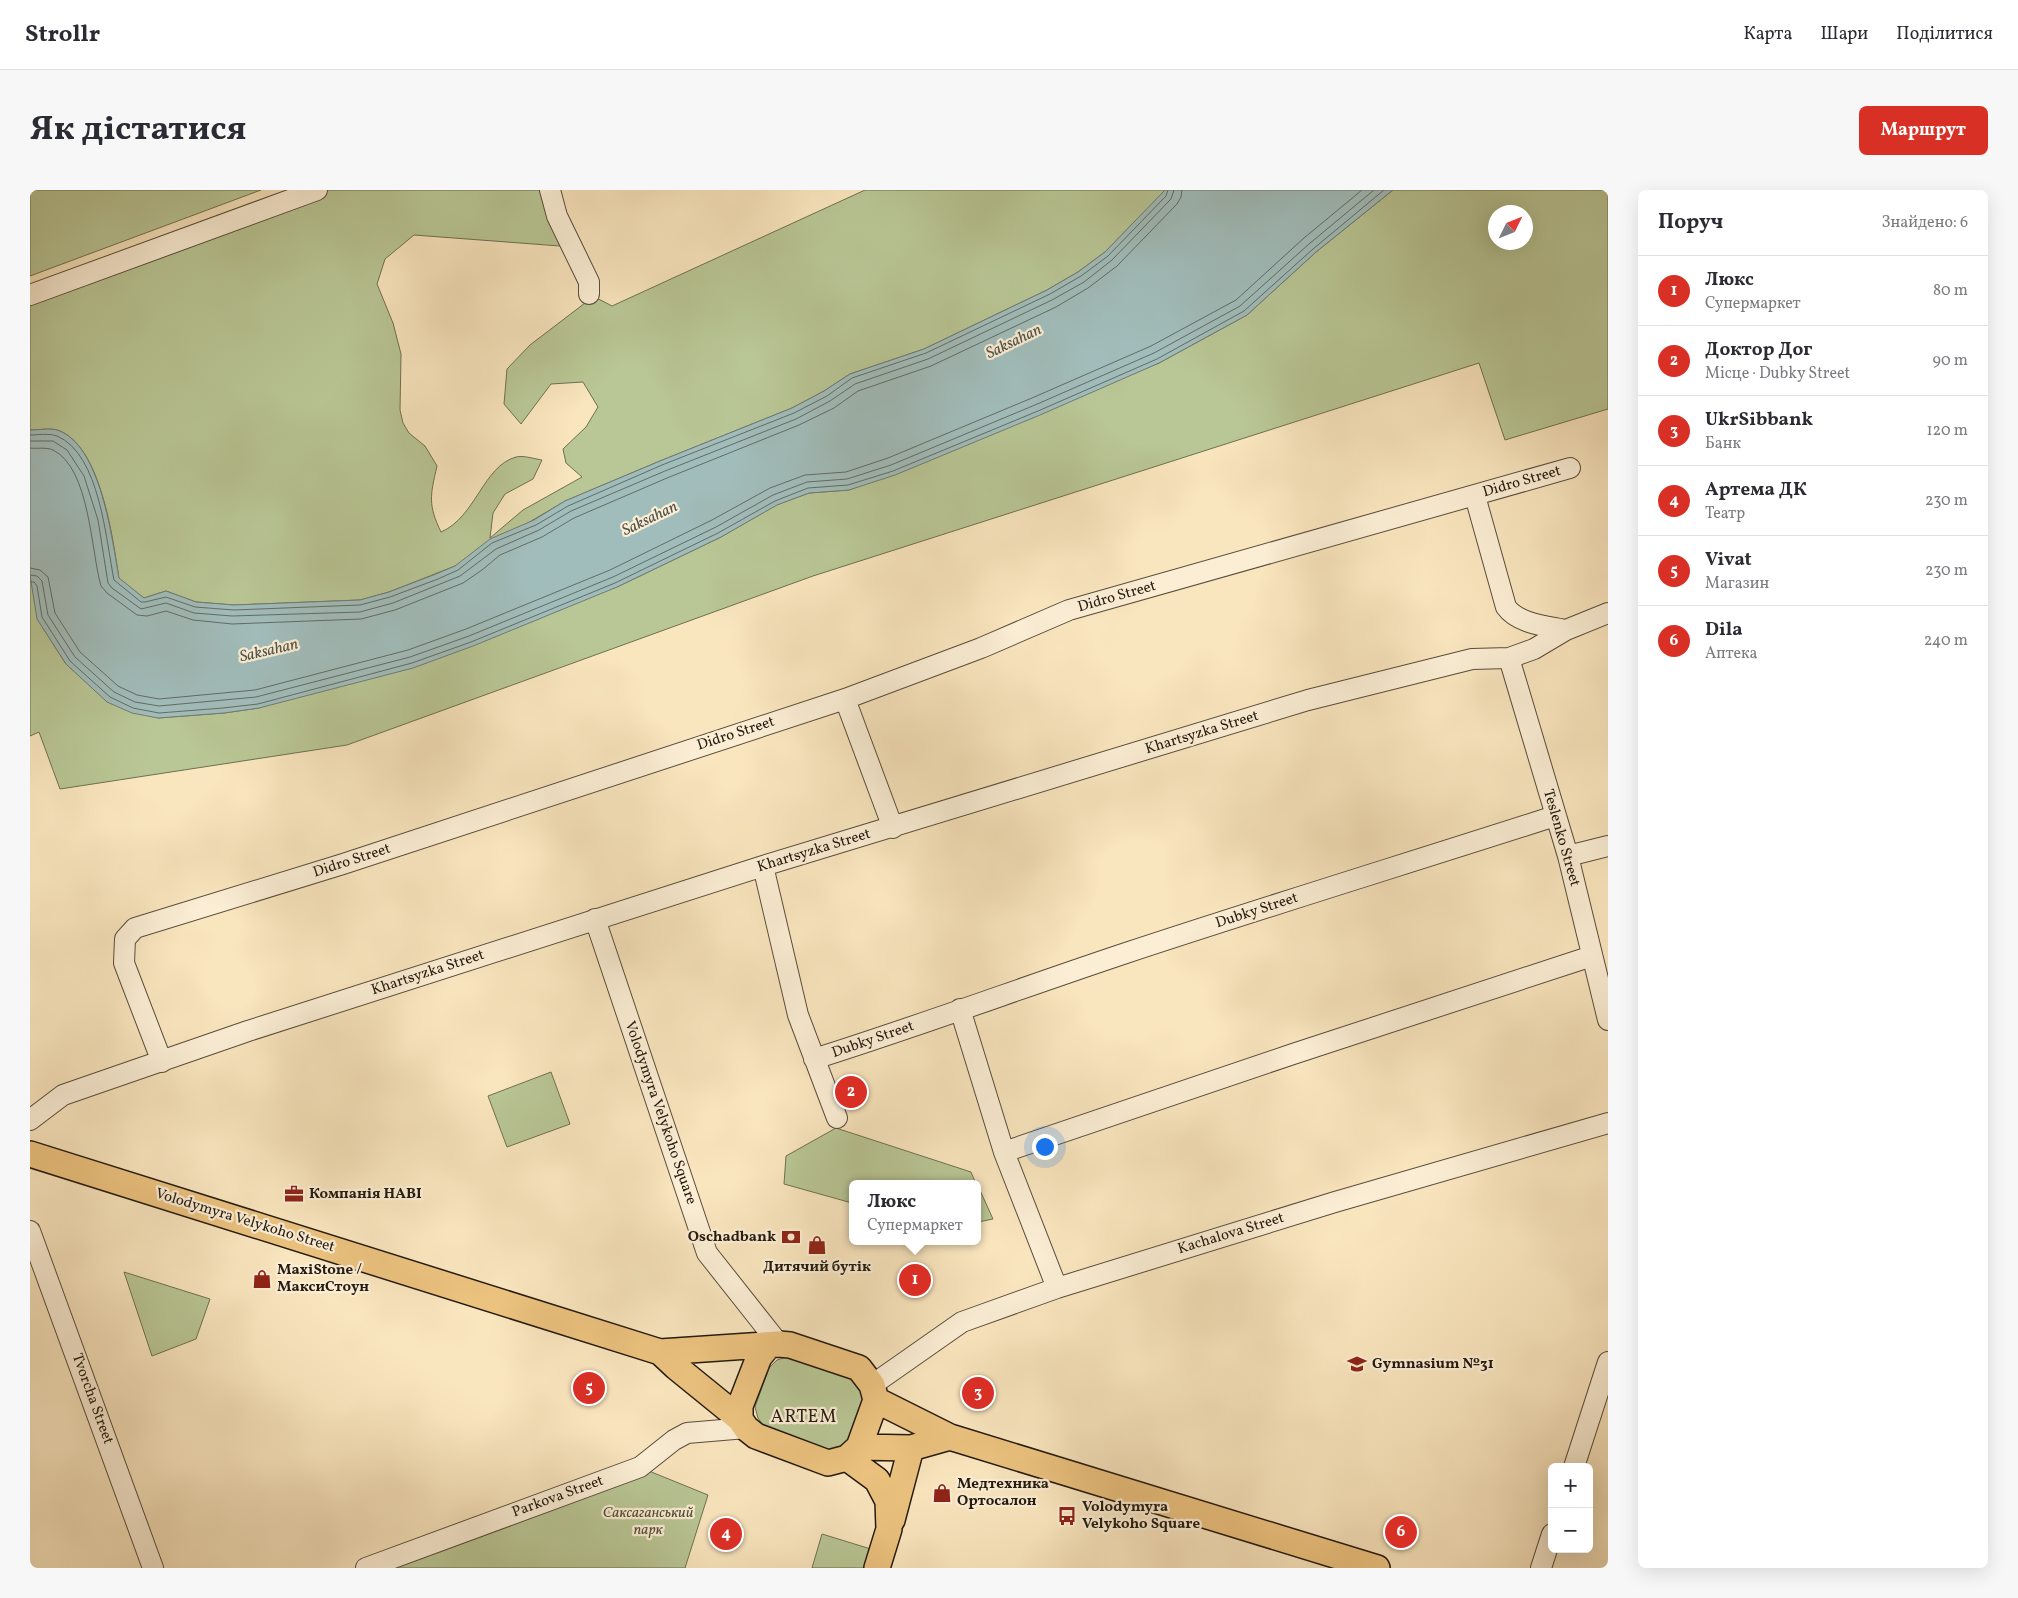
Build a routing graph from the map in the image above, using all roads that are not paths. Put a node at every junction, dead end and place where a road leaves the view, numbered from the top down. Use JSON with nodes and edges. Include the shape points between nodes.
{"nodes":[{"id":1,"x":317,"y":190,"type":"edge"},
{"id":2,"x":550,"y":190,"type":"edge"},
{"id":3,"x":589,"y":294,"type":"dead end"},
{"id":4,"x":30,"y":295,"type":"edge"},
{"id":5,"x":1570,"y":468,"type":"dead end"},
{"id":6,"x":1475,"y":496,"type":"junction"},
{"id":7,"x":1608,"y":613,"type":"edge"},
{"id":8,"x":1566,"y":630,"type":"junction"},
{"id":9,"x":1510,"y":658,"type":"junction"},
{"id":10,"x":845,"y":698,"type":"junction"},
{"id":11,"x":1555,"y":816,"type":"junction"},
{"id":12,"x":893,"y":828,"type":"junction"},
{"id":13,"x":1608,"y":846,"type":"edge"},
{"id":14,"x":1568,"y":856,"type":"junction"},
{"id":15,"x":763,"y":866,"type":"junction"},
{"id":16,"x":595,"y":920,"type":"junction"},
{"id":17,"x":1592,"y":956,"type":"junction"},
{"id":18,"x":960,"y":1009,"type":"junction"},
{"id":19,"x":1608,"y":1020,"type":"edge"},
{"id":20,"x":814,"y":1059,"type":"junction"},
{"id":21,"x":162,"y":1062,"type":"junction"},
{"id":22,"x":837,"y":1118,"type":"dead end"},
{"id":23,"x":30,"y":1120,"type":"edge"},
{"id":24,"x":1608,"y":1123,"type":"edge"},
{"id":25,"x":1004,"y":1152,"type":"junction"},
{"id":26,"x":30,"y":1154,"type":"edge"},
{"id":27,"x":30,"y":1231,"type":"edge"},
{"id":28,"x":1057,"y":1288,"type":"junction"},
{"id":29,"x":774,"y":1345,"type":"junction"},
{"id":30,"x":660,"y":1352,"type":"junction"},
{"id":31,"x":1608,"y":1362,"type":"edge"},
{"id":32,"x":874,"y":1393,"type":"junction"},
{"id":33,"x":743,"y":1423,"type":"junction"},
{"id":34,"x":950,"y":1437,"type":"junction"},
{"id":35,"x":911,"y":1448,"type":"junction"},
{"id":36,"x":853,"y":1452,"type":"junction"},
{"id":37,"x":1575,"y":1463,"type":"edge"},
{"id":38,"x":889,"y":1529,"type":"junction"},
{"id":39,"x":1548,"y":1546,"type":"edge"},
{"id":40,"x":153,"y":1568,"type":"edge"},
{"id":41,"x":366,"y":1568,"type":"edge"},
{"id":42,"x":877,"y":1568,"type":"edge"},
{"id":43,"x":1377,"y":1568,"type":"edge"},
{"id":44,"x":1541,"y":1568,"type":"edge"}],
"edges":[{"from":1,"to":4,"type":"street"},
{"from":2,"to":3,"type":"street","via":[[558,216],[589,282]]},
{"from":5,"to":6,"type":"street","name":"Didro Street"},
{"from":6,"to":8,"type":"street","name":"Didro Street","via":[[1506,608],[1524,620]]},
{"from":6,"to":10,"type":"street","name":"Didro Street","via":[[1069,610],[982,648]]},
{"from":7,"to":8,"type":"street","name":"Khartsyzka Street"},
{"from":8,"to":9,"type":"street","name":"Khartsyzka Street","via":[[1534,649]]},
{"from":9,"to":11,"type":"street","name":"Teslenko Street"},
{"from":9,"to":12,"type":"street","name":"Khartsyzka Street","via":[[1472,659],[1308,700]]},
{"from":10,"to":12,"type":"street"},
{"from":10,"to":21,"type":"street","name":"Didro Street","via":[[343,864],[135,928],[125,939],[124,963]]},
{"from":11,"to":14,"type":"street","name":"Teslenko Street"},
{"from":11,"to":18,"type":"street","name":"Dubky Street"},
{"from":12,"to":15,"type":"street","name":"Khartsyzka Street"},
{"from":13,"to":14,"type":"street"},
{"from":14,"to":17,"type":"street","name":"Teslenko Street"},
{"from":15,"to":16,"type":"street","name":"Khartsyzka Street"},
{"from":15,"to":20,"type":"street","via":[[798,1015]]},
{"from":16,"to":21,"type":"street","name":"Khartsyzka Street","via":[[248,1031]]},
{"from":16,"to":29,"type":"street","name":"Volodymyra Velykoho Square","via":[[707,1254]]},
{"from":17,"to":19,"type":"street","name":"Teslenko Street"},
{"from":17,"to":25,"type":"street"},
{"from":18,"to":20,"type":"street","name":"Dubky Street"},
{"from":18,"to":25,"type":"street"},
{"from":20,"to":22,"type":"street"},
{"from":21,"to":23,"type":"street","name":"Khartsyzka Street","via":[[62,1095]]},
{"from":24,"to":28,"type":"street","name":"Kachalova Street","via":[[1335,1202]]},
{"from":25,"to":28,"type":"street"},
{"from":26,"to":30,"type":"main road","name":"Volodymyra Velykoho Street"},
{"from":27,"to":40,"type":"street","name":"Tvorcha Street"},
{"from":28,"to":32,"type":"street","name":"Kachalova Street","via":[[962,1322]]},
{"from":29,"to":30,"type":"main road"},
{"from":29,"to":32,"type":"main road","via":[[790,1345],[859,1368]]},
{"from":29,"to":33,"type":"main road","via":[[759,1356],[740,1406]]},
{"from":30,"to":33,"type":"main road"},
{"from":31,"to":37,"type":"street"},
{"from":32,"to":34,"type":"main road"},
{"from":32,"to":36,"type":"main road"},
{"from":33,"to":36,"type":"main road","via":[[756,1436],[828,1464]]},
{"from":33,"to":41,"type":"street","name":"Parkova Street","via":[[687,1433],[640,1467]]},
{"from":34,"to":35,"type":"main road"},
{"from":34,"to":43,"type":"main road"},
{"from":35,"to":36,"type":"main road"},
{"from":35,"to":38,"type":"main road"},
{"from":36,"to":38,"type":"main road","via":[[877,1480],[888,1501]]},
{"from":38,"to":42,"type":"main road"},
{"from":39,"to":44,"type":"street"}]}
